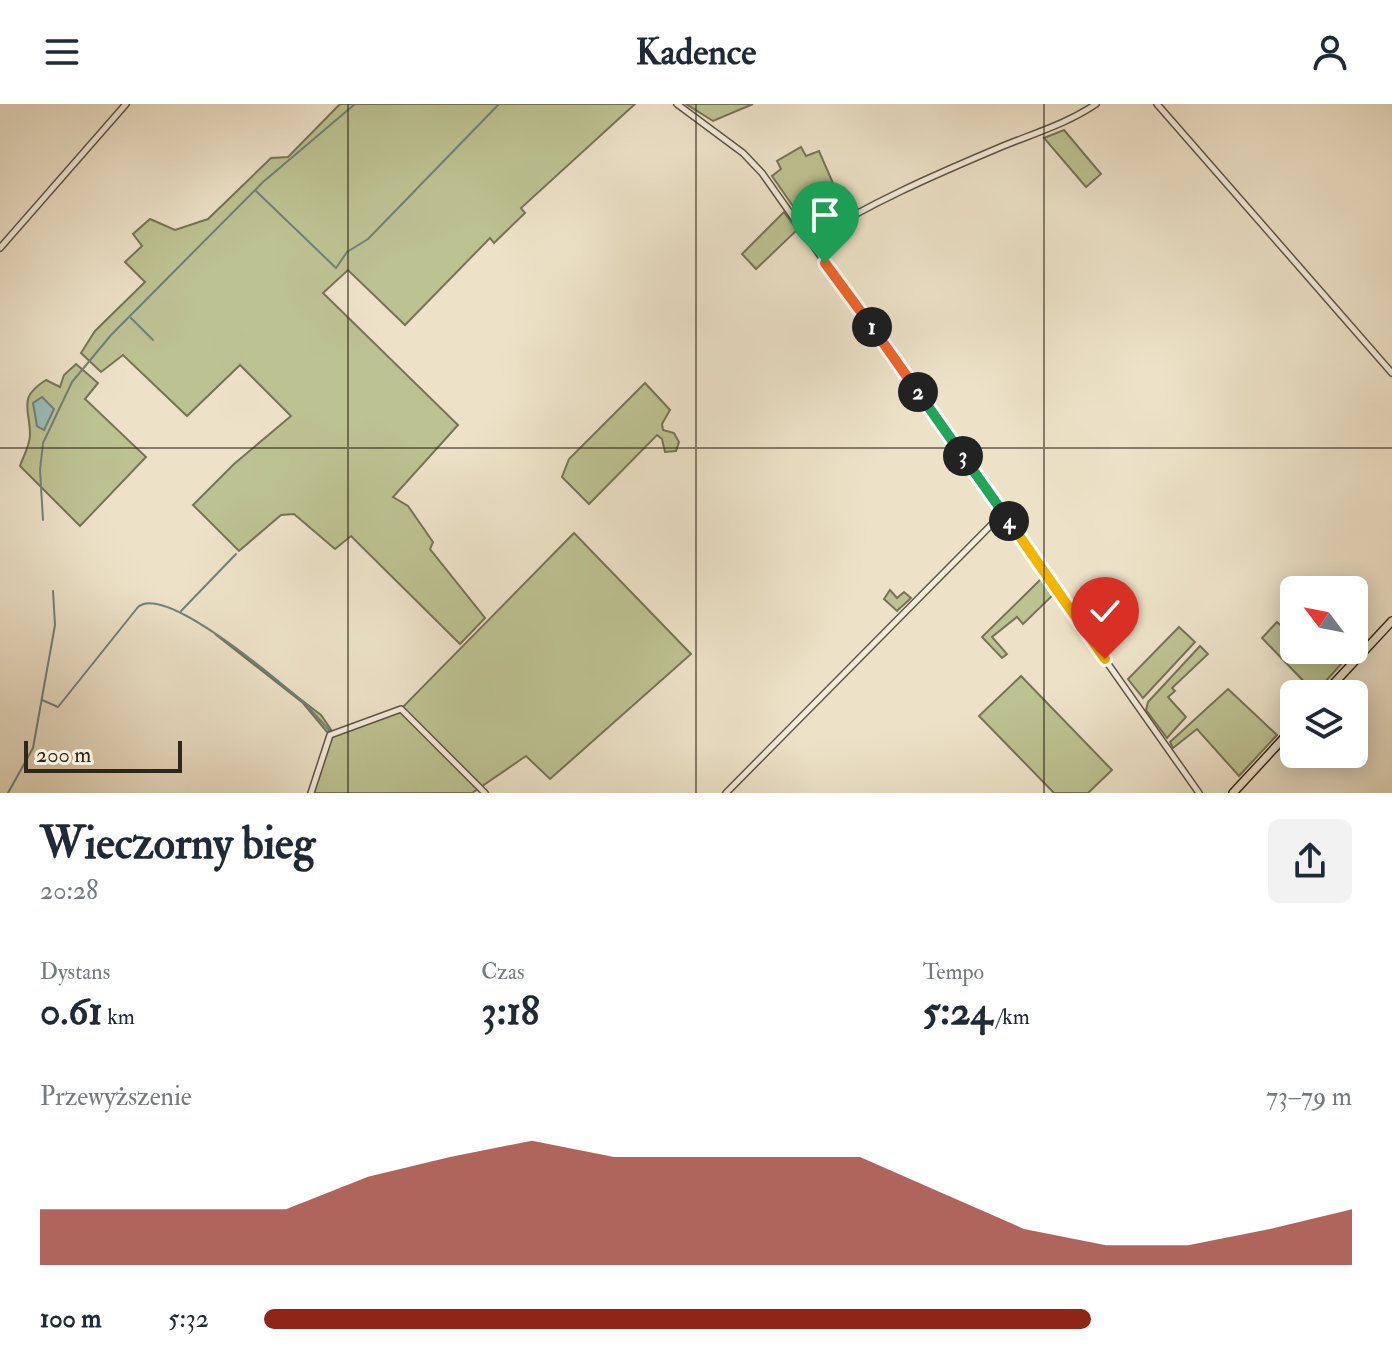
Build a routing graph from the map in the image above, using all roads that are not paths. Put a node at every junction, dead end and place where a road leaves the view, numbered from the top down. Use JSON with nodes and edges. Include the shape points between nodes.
{"nodes":[{"id":1,"x":126,"y":104,"type":"edge"},
{"id":2,"x":677,"y":104,"type":"edge"},
{"id":3,"x":1096,"y":104,"type":"edge"},
{"id":4,"x":1157,"y":104,"type":"edge"},
{"id":5,"x":810,"y":241,"type":"junction"},
{"id":6,"x":0,"y":248,"type":"edge"},
{"id":7,"x":1392,"y":373,"type":"edge"},
{"id":8,"x":1003,"y":513,"type":"junction"},
{"id":9,"x":1392,"y":621,"type":"edge"},
{"id":10,"x":1337,"y":680,"type":"edge"},
{"id":11,"x":1280,"y":742,"type":"edge"},
{"id":12,"x":311,"y":793,"type":"edge"},
{"id":13,"x":485,"y":793,"type":"edge"},
{"id":14,"x":726,"y":793,"type":"edge"},
{"id":15,"x":1199,"y":793,"type":"edge"},
{"id":16,"x":1233,"y":793,"type":"edge"}],
"edges":[{"from":1,"to":6,"type":"street"},
{"from":2,"to":5,"type":"street","via":[[749,158]]},
{"from":3,"to":5,"type":"street","via":[[1066,123],[871,205]]},
{"from":4,"to":7,"type":"street"},
{"from":5,"to":8,"type":"street"},
{"from":8,"to":14,"type":"street"},
{"from":8,"to":15,"type":"street"},
{"from":9,"to":10,"type":"main road"},
{"from":11,"to":16,"type":"main road"},
{"from":12,"to":13,"type":"street","via":[[330,735],[401,709]]}]}
